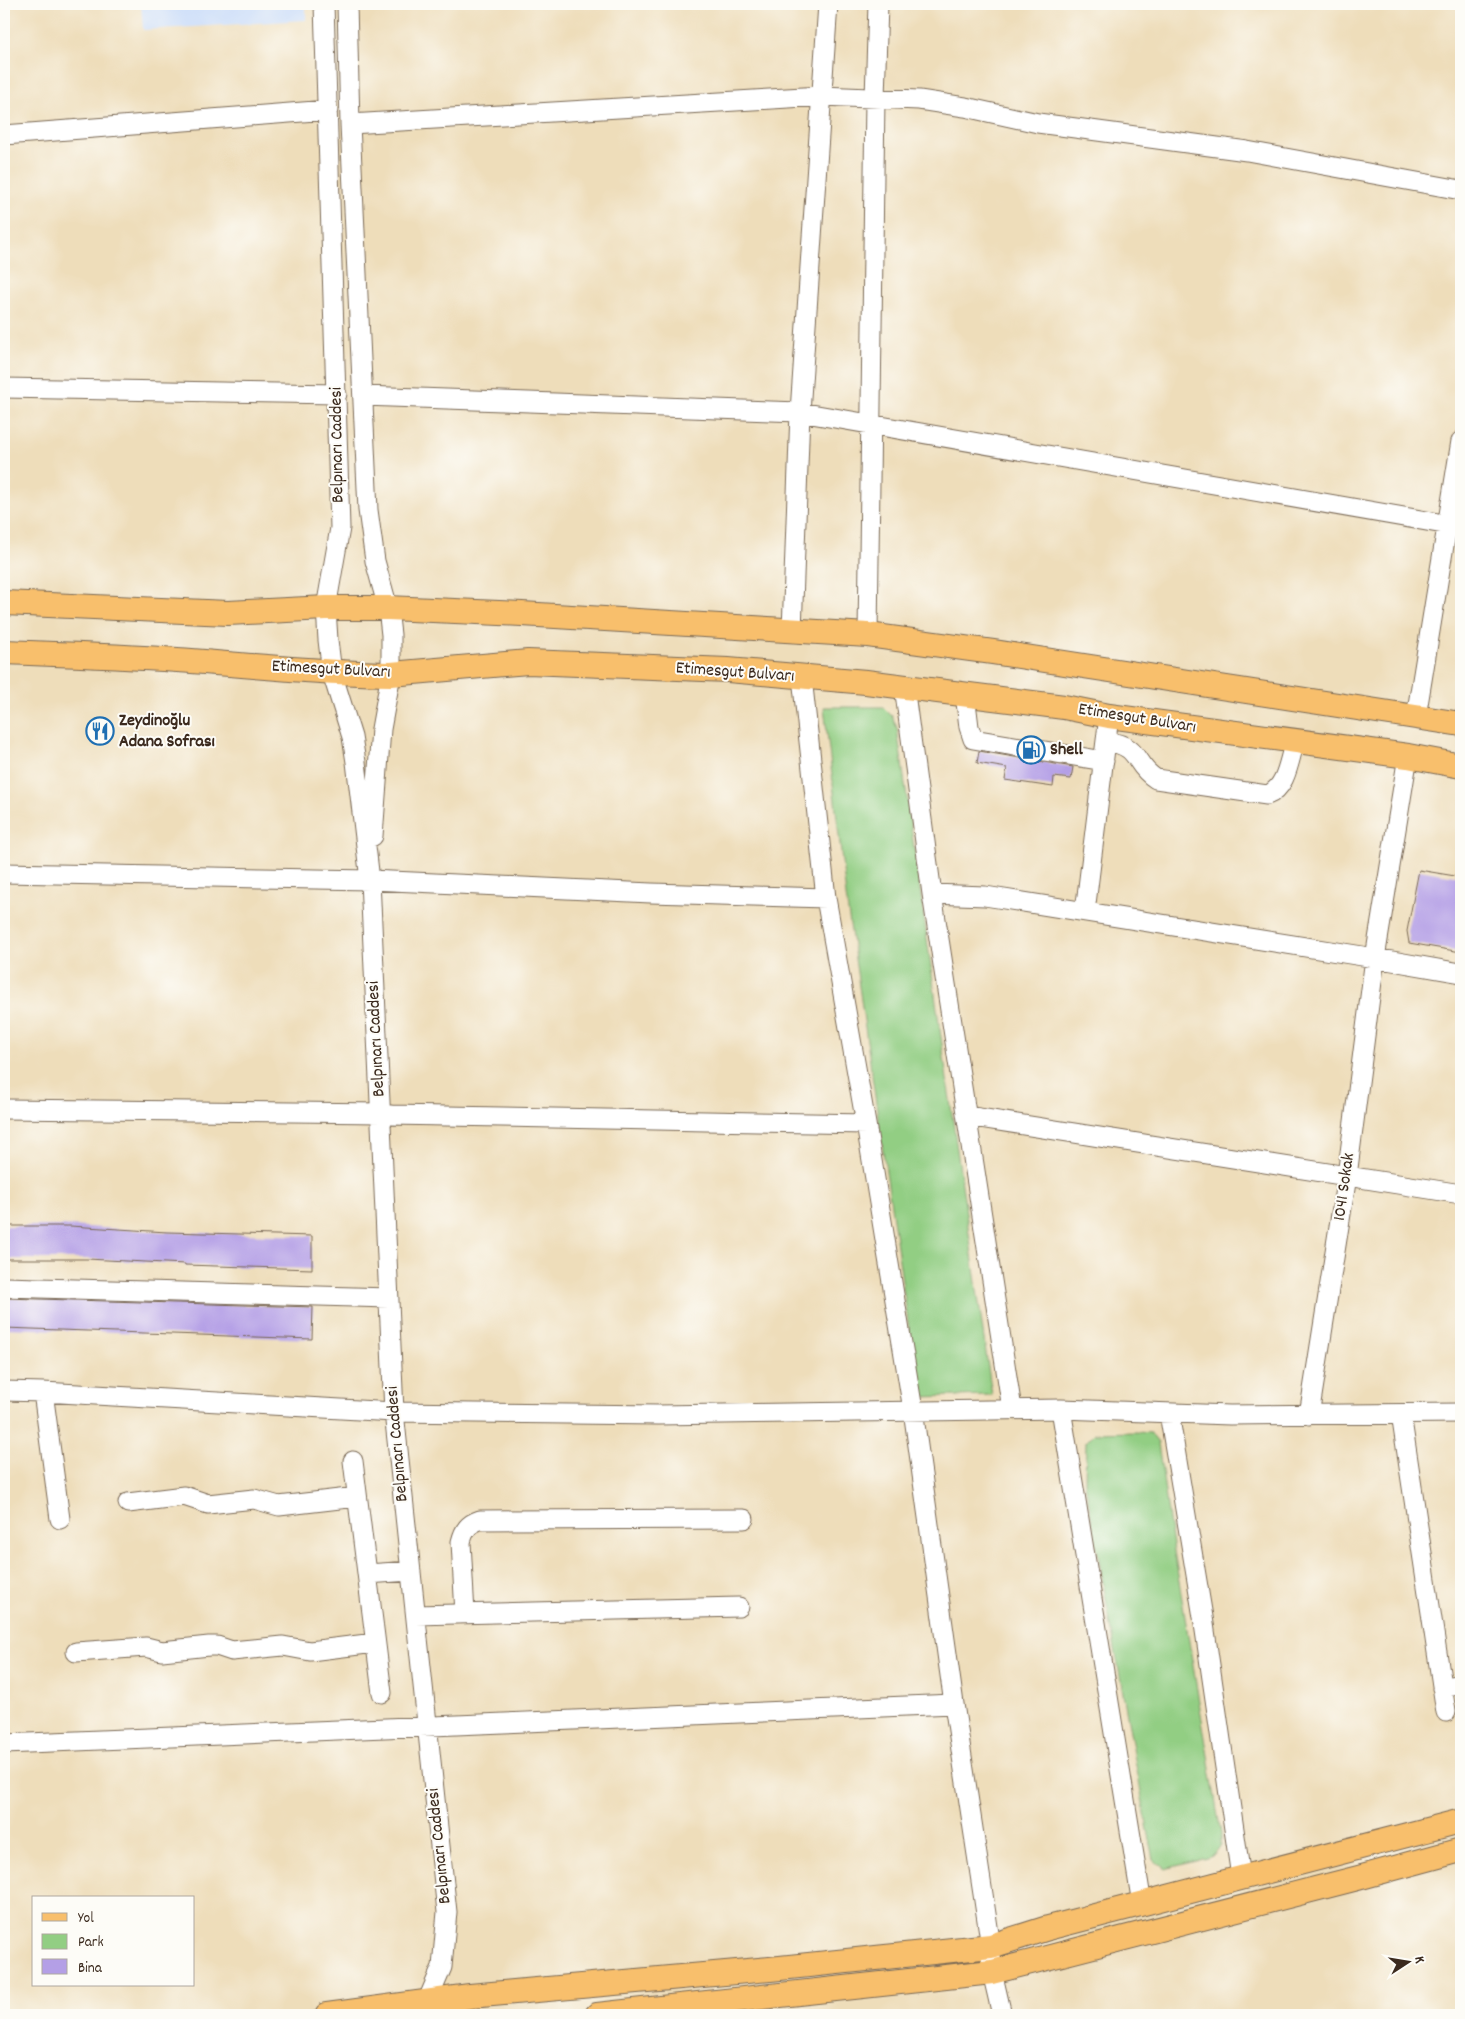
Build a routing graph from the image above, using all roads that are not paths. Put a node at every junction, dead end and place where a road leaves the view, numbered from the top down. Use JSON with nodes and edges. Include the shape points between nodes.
{"nodes":[{"id":1,"x":324,"y":4,"type":"edge"},
{"id":2,"x":348,"y":4,"type":"edge"},
{"id":3,"x":828,"y":4,"type":"edge"},
{"id":4,"x":878,"y":4,"type":"edge"},
{"id":5,"x":821,"y":96,"type":"junction"},
{"id":6,"x":875,"y":98,"type":"junction"},
{"id":7,"x":328,"y":110,"type":"junction"},
{"id":8,"x":350,"y":124,"type":"junction"},
{"id":9,"x":4,"y":135,"type":"edge"},
{"id":10,"x":1461,"y":190,"type":"edge"},
{"id":11,"x":4,"y":388,"type":"edge"},
{"id":12,"x":337,"y":394,"type":"junction"},
{"id":13,"x":363,"y":396,"type":"junction"},
{"id":14,"x":800,"y":412,"type":"junction"},
{"id":15,"x":871,"y":426,"type":"junction"},
{"id":16,"x":1461,"y":441,"type":"edge"},
{"id":17,"x":1455,"y":526,"type":"edge"},
{"id":18,"x":4,"y":603,"type":"edge"},
{"id":19,"x":326,"y":608,"type":"junction"},
{"id":20,"x":388,"y":608,"type":"junction"},
{"id":21,"x":792,"y":631,"type":"junction"},
{"id":22,"x":868,"y":635,"type":"junction"},
{"id":23,"x":4,"y":652,"type":"edge"},
{"id":24,"x":332,"y":673,"type":"junction"},
{"id":25,"x":391,"y":674,"type":"junction"},
{"id":26,"x":802,"y":677,"type":"junction"},
{"id":27,"x":904,"y":686,"type":"junction"},
{"id":28,"x":965,"y":694,"type":"junction"},
{"id":29,"x":1109,"y":716,"type":"junction"},
{"id":30,"x":1416,"y":717,"type":"junction"},
{"id":31,"x":1461,"y":724,"type":"edge"},
{"id":32,"x":1106,"y":741,"type":"junction"},
{"id":33,"x":1295,"y":741,"type":"junction"},
{"id":34,"x":1408,"y":756,"type":"junction"},
{"id":35,"x":1104,"y":761,"type":"junction"},
{"id":36,"x":1461,"y":766,"type":"edge"},
{"id":37,"x":4,"y":873,"type":"edge"},
{"id":38,"x":370,"y":880,"type":"junction"},
{"id":39,"x":932,"y":894,"type":"junction"},
{"id":40,"x":826,"y":898,"type":"junction"},
{"id":41,"x":1085,"y":912,"type":"junction"},
{"id":42,"x":1375,"y":958,"type":"junction"},
{"id":43,"x":1461,"y":973,"type":"edge"},
{"id":44,"x":4,"y":1109,"type":"edge"},
{"id":45,"x":381,"y":1112,"type":"junction"},
{"id":46,"x":967,"y":1116,"type":"junction"},
{"id":47,"x":866,"y":1124,"type":"junction"},
{"id":48,"x":1347,"y":1176,"type":"junction"},
{"id":49,"x":1461,"y":1194,"type":"edge"},
{"id":50,"x":4,"y":1286,"type":"edge"},
{"id":51,"x":389,"y":1298,"type":"junction"},
{"id":52,"x":4,"y":1391,"type":"edge"},
{"id":53,"x":43,"y":1392,"type":"junction"},
{"id":54,"x":1012,"y":1409,"type":"junction"},
{"id":55,"x":1061,"y":1409,"type":"junction"},
{"id":56,"x":913,"y":1410,"type":"junction"},
{"id":57,"x":394,"y":1412,"type":"junction"},
{"id":58,"x":1169,"y":1413,"type":"junction"},
{"id":59,"x":1461,"y":1413,"type":"edge"},
{"id":60,"x":1401,"y":1414,"type":"junction"},
{"id":61,"x":1309,"y":1415,"type":"junction"},
{"id":62,"x":353,"y":1461,"type":"dead end"},
{"id":63,"x":357,"y":1497,"type":"junction"},
{"id":64,"x":128,"y":1503,"type":"dead end"},
{"id":65,"x":60,"y":1519,"type":"dead end"},
{"id":66,"x":744,"y":1519,"type":"dead end"},
{"id":67,"x":411,"y":1571,"type":"junction"},
{"id":68,"x":366,"y":1574,"type":"junction"},
{"id":69,"x":739,"y":1607,"type":"dead end"},
{"id":70,"x":465,"y":1614,"type":"junction"},
{"id":71,"x":416,"y":1615,"type":"junction"},
{"id":72,"x":375,"y":1643,"type":"junction"},
{"id":73,"x":76,"y":1652,"type":"dead end"},
{"id":74,"x":1461,"y":1684,"type":"edge"},
{"id":75,"x":1442,"y":1688,"type":"junction"},
{"id":76,"x":382,"y":1693,"type":"dead end"},
{"id":77,"x":954,"y":1704,"type":"junction"},
{"id":78,"x":1446,"y":1712,"type":"dead end"},
{"id":79,"x":427,"y":1725,"type":"junction"},
{"id":80,"x":4,"y":1744,"type":"edge"},
{"id":81,"x":1461,"y":1821,"type":"edge"},
{"id":82,"x":1461,"y":1850,"type":"edge"},
{"id":83,"x":1241,"y":1877,"type":"junction"},
{"id":84,"x":1142,"y":1904,"type":"junction"},
{"id":85,"x":991,"y":1946,"type":"junction"},
{"id":86,"x":992,"y":1972,"type":"junction"},
{"id":87,"x":428,"y":2008,"type":"edge"},
{"id":88,"x":328,"y":2015,"type":"edge"},
{"id":89,"x":597,"y":2015,"type":"edge"},
{"id":90,"x":1002,"y":2015,"type":"edge"}],
"edges":[{"from":1,"to":7,"type":"street","name":"Belpınarı Caddesi"},
{"from":2,"to":8,"type":"street","name":"Belpınarı Caddesi"},
{"from":3,"to":5,"type":"street"},
{"from":4,"to":6,"type":"street"},
{"from":5,"to":6,"type":"street"},
{"from":5,"to":8,"type":"street"},
{"from":5,"to":14,"type":"street"},
{"from":6,"to":10,"type":"street","via":[[918,100],[1038,123],[1248,151]]},
{"from":6,"to":15,"type":"street"},
{"from":7,"to":9,"type":"street"},
{"from":7,"to":12,"type":"street","name":"Belpınarı Caddesi"},
{"from":8,"to":13,"type":"street","name":"Belpınarı Caddesi"},
{"from":11,"to":12,"type":"street"},
{"from":12,"to":19,"type":"street","name":"Belpınarı Caddesi","via":[[340,528]]},
{"from":13,"to":14,"type":"street"},
{"from":13,"to":20,"type":"street","name":"Belpınarı Caddesi","via":[[368,510],[375,561]]},
{"from":14,"to":15,"type":"street"},
{"from":14,"to":21,"type":"street"},
{"from":15,"to":17,"type":"street"},
{"from":15,"to":22,"type":"street"},
{"from":16,"to":17,"type":"street"},
{"from":17,"to":30,"type":"street"},
{"from":18,"to":19,"type":"main road","via":[[228,613]]},
{"from":19,"to":20,"type":"main road"},
{"from":19,"to":24,"type":"street","name":"Belpınarı Caddesi"},
{"from":20,"to":21,"type":"main road"},
{"from":20,"to":25,"type":"street","name":"Belpınarı Caddesi"},
{"from":21,"to":22,"type":"main road"},
{"from":22,"to":30,"type":"main road"},
{"from":23,"to":24,"type":"main road","name":"Etimesgut Bulvarı"},
{"from":24,"to":25,"type":"main road","name":"Etimesgut Bulvarı"},
{"from":24,"to":38,"type":"street","name":"Belpınarı Caddesi","via":[[352,737]]},
{"from":25,"to":26,"type":"main road","name":"Etimesgut Bulvarı","via":[[528,662],[728,670]]},
{"from":25,"to":38,"type":"street","name":"Belpınarı Caddesi","via":[[381,729]]},
{"from":26,"to":27,"type":"main road","name":"Etimesgut Bulvarı"},
{"from":26,"to":40,"type":"street"},
{"from":27,"to":28,"type":"main road","name":"Etimesgut Bulvarı"},
{"from":27,"to":39,"type":"street"},
{"from":28,"to":29,"type":"main road","name":"Etimesgut Bulvarı"},
{"from":28,"to":35,"type":"street","via":[[969,727],[974,739]]},
{"from":29,"to":32,"type":"street"},
{"from":29,"to":33,"type":"main road","name":"Etimesgut Bulvarı"},
{"from":30,"to":31,"type":"main road"},
{"from":32,"to":33,"type":"street","via":[[1121,743],[1131,749],[1144,770],[1156,779],[1267,795],[1281,784]]},
{"from":32,"to":35,"type":"street"},
{"from":33,"to":34,"type":"main road","name":"Etimesgut Bulvarı"},
{"from":34,"to":36,"type":"main road","name":"Etimesgut Bulvarı"},
{"from":34,"to":42,"type":"street","name":"1041 Sokak"},
{"from":35,"to":41,"type":"street"},
{"from":37,"to":38,"type":"street"},
{"from":38,"to":40,"type":"street"},
{"from":38,"to":45,"type":"street","name":"Belpınarı Caddesi"},
{"from":39,"to":41,"type":"street","via":[[986,896]]},
{"from":39,"to":46,"type":"street"},
{"from":40,"to":47,"type":"street"},
{"from":41,"to":42,"type":"street"},
{"from":42,"to":43,"type":"street"},
{"from":42,"to":48,"type":"street","name":"1041 Sokak"},
{"from":44,"to":45,"type":"street"},
{"from":45,"to":47,"type":"street","via":[[401,1115]]},
{"from":45,"to":51,"type":"street","name":"Belpınarı Caddesi"},
{"from":46,"to":48,"type":"street"},
{"from":46,"to":54,"type":"street"},
{"from":47,"to":56,"type":"street"},
{"from":48,"to":49,"type":"street"},
{"from":48,"to":61,"type":"street","name":"1041 Sokak"},
{"from":50,"to":51,"type":"street"},
{"from":51,"to":57,"type":"street","name":"Belpınarı Caddesi"},
{"from":52,"to":53,"type":"street"},
{"from":53,"to":57,"type":"street"},
{"from":53,"to":65,"type":"street"},
{"from":54,"to":55,"type":"street"},
{"from":54,"to":56,"type":"street"},
{"from":55,"to":58,"type":"street"},
{"from":55,"to":84,"type":"street"},
{"from":56,"to":57,"type":"street","via":[[659,1415]]},
{"from":56,"to":77,"type":"street"},
{"from":57,"to":67,"type":"street","name":"Belpınarı Caddesi"},
{"from":58,"to":61,"type":"street"},
{"from":58,"to":83,"type":"street"},
{"from":59,"to":60,"type":"street"},
{"from":60,"to":61,"type":"street"},
{"from":60,"to":75,"type":"street"},
{"from":62,"to":63,"type":"street"},
{"from":63,"to":64,"type":"street","via":[[279,1506],[254,1499],[208,1504],[184,1496]]},
{"from":63,"to":68,"type":"street"},
{"from":66,"to":70,"type":"street","via":[[480,1520],[468,1526],[461,1542]]},
{"from":67,"to":68,"type":"street"},
{"from":67,"to":71,"type":"street","name":"Belpınarı Caddesi"},
{"from":68,"to":72,"type":"street"},
{"from":69,"to":70,"type":"street"},
{"from":70,"to":71,"type":"street"},
{"from":71,"to":79,"type":"street","name":"Belpınarı Caddesi"},
{"from":72,"to":73,"type":"street","via":[[310,1651],[283,1646],[232,1651],[209,1646],[162,1651],[146,1647]]},
{"from":72,"to":76,"type":"street"},
{"from":74,"to":75,"type":"street"},
{"from":75,"to":78,"type":"street"},
{"from":77,"to":79,"type":"street"},
{"from":77,"to":85,"type":"street"},
{"from":79,"to":80,"type":"street"},
{"from":79,"to":87,"type":"street","name":"Belpınarı Caddesi","via":[[447,1912],[442,1967]]},
{"from":81,"to":83,"type":"main road"},
{"from":82,"to":86,"type":"main road"},
{"from":83,"to":84,"type":"main road"},
{"from":84,"to":85,"type":"main road"},
{"from":85,"to":86,"type":"street"},
{"from":85,"to":87,"type":"main road"},
{"from":86,"to":89,"type":"main road"},
{"from":86,"to":90,"type":"street"},
{"from":87,"to":88,"type":"main road"}]}
